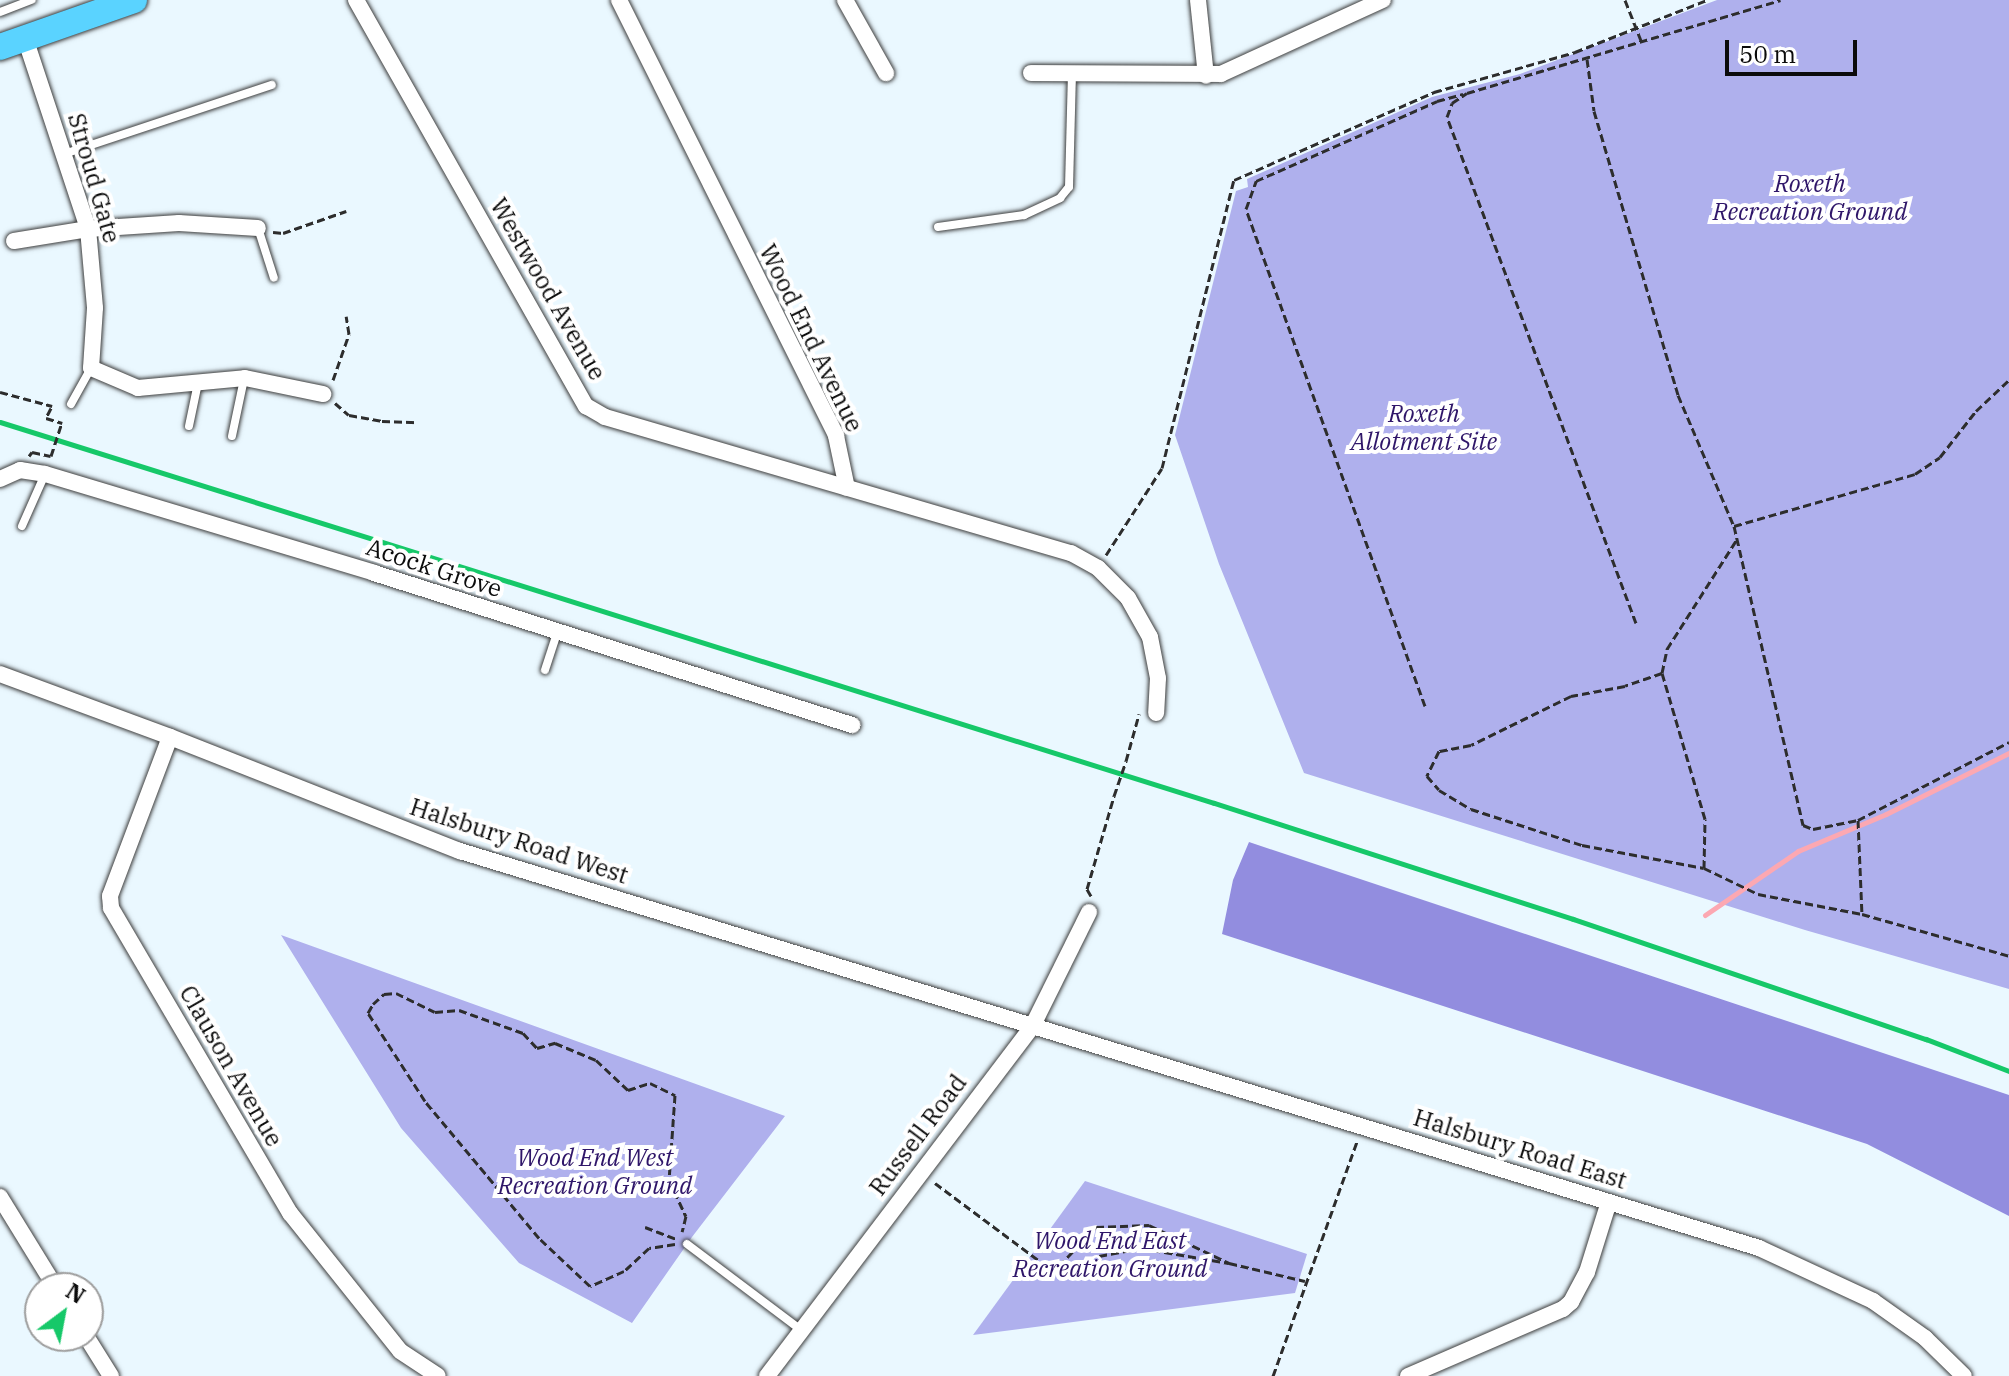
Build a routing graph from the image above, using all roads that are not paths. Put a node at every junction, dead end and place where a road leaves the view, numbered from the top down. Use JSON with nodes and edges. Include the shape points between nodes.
{"nodes":[{"id":1,"x":32,"y":0,"type":"edge"},
{"id":2,"x":356,"y":0,"type":"edge"},
{"id":3,"x":619,"y":0,"type":"edge"},
{"id":4,"x":845,"y":0,"type":"edge"},
{"id":5,"x":1198,"y":0,"type":"edge"},
{"id":6,"x":1383,"y":0,"type":"edge"},
{"id":7,"x":128,"y":1,"type":"edge"},
{"id":8,"x":0,"y":12,"type":"edge"},
{"id":9,"x":25,"y":38,"type":"junction"},
{"id":10,"x":0,"y":47,"type":"edge"},
{"id":11,"x":886,"y":73,"type":"dead end"},
{"id":12,"x":1031,"y":73,"type":"dead end"},
{"id":13,"x":1072,"y":75,"type":"junction"},
{"id":14,"x":1206,"y":76,"type":"junction"},
{"id":15,"x":272,"y":85,"type":"dead end"},
{"id":16,"x":64,"y":154,"type":"junction"},
{"id":17,"x":938,"y":227,"type":"dead end"},
{"id":18,"x":258,"y":228,"type":"joint"},
{"id":19,"x":88,"y":229,"type":"junction"},
{"id":20,"x":14,"y":241,"type":"dead end"},
{"id":21,"x":274,"y":278,"type":"dead end"},
{"id":22,"x":98,"y":371,"type":"junction"},
{"id":23,"x":245,"y":378,"type":"junction"},
{"id":24,"x":198,"y":382,"type":"junction"},
{"id":25,"x":323,"y":394,"type":"road end"},
{"id":26,"x":71,"y":404,"type":"road end"},
{"id":27,"x":189,"y":426,"type":"dead end"},
{"id":28,"x":232,"y":436,"type":"dead end"},
{"id":29,"x":45,"y":474,"type":"junction"},
{"id":30,"x":0,"y":479,"type":"edge"},
{"id":31,"x":847,"y":488,"type":"junction"},
{"id":32,"x":22,"y":526,"type":"dead end"},
{"id":33,"x":557,"y":632,"type":"junction"},
{"id":34,"x":545,"y":670,"type":"dead end"},
{"id":35,"x":0,"y":674,"type":"edge"},
{"id":36,"x":1156,"y":713,"type":"road end"},
{"id":37,"x":852,"y":725,"type":"dead end"},
{"id":38,"x":170,"y":737,"type":"junction"},
{"id":39,"x":1091,"y":906,"type":"road end"},
{"id":40,"x":1033,"y":1025,"type":"junction"},
{"id":41,"x":0,"y":1197,"type":"edge"},
{"id":42,"x":1609,"y":1202,"type":"junction"},
{"id":43,"x":687,"y":1244,"type":"road end"},
{"id":44,"x":46,"y":1272,"type":"edge"},
{"id":45,"x":801,"y":1330,"type":"junction"},
{"id":46,"x":96,"y":1352,"type":"edge"},
{"id":47,"x":111,"y":1376,"type":"edge"},
{"id":48,"x":438,"y":1376,"type":"edge"},
{"id":49,"x":767,"y":1376,"type":"edge"},
{"id":50,"x":1408,"y":1376,"type":"edge"},
{"id":51,"x":1964,"y":1376,"type":"edge"}],
"edges":[{"from":1,"to":8,"type":"lane"},
{"from":2,"to":31,"type":"street","name":"Westwood Avenue","via":[[586,406],[605,417]]},
{"from":3,"to":31,"type":"street","name":"Wood End Avenue","via":[[836,436]]},
{"from":4,"to":11,"type":"street"},
{"from":5,"to":14,"type":"street"},
{"from":6,"to":14,"type":"street","via":[[1221,74]]},
{"from":7,"to":9,"type":"main road"},
{"from":9,"to":10,"type":"main road"},
{"from":9,"to":16,"type":"street","name":"Stroud Gate"},
{"from":12,"to":13,"type":"street"},
{"from":13,"to":14,"type":"street"},
{"from":13,"to":17,"type":"lane","via":[[1069,187],[1060,198],[1024,215]]},
{"from":15,"to":16,"type":"lane"},
{"from":16,"to":19,"type":"street","name":"Stroud Gate"},
{"from":18,"to":19,"type":"street","via":[[179,223]]},
{"from":18,"to":21,"type":"lane"},
{"from":19,"to":20,"type":"street"},
{"from":19,"to":22,"type":"street","name":"Stroud Gate"},
{"from":22,"to":24,"type":"street","via":[[138,388]]},
{"from":22,"to":26,"type":"lane"},
{"from":23,"to":24,"type":"street"},
{"from":23,"to":25,"type":"street"},
{"from":23,"to":28,"type":"lane"},
{"from":24,"to":27,"type":"lane"},
{"from":29,"to":30,"type":"street","name":"Acock Grove","via":[[20,470]]},
{"from":29,"to":32,"type":"lane"},
{"from":29,"to":33,"type":"street","name":"Acock Grove"},
{"from":31,"to":36,"type":"street","via":[[1071,553],[1098,568],[1128,598],[1150,637],[1158,678]]},
{"from":33,"to":34,"type":"lane"},
{"from":33,"to":37,"type":"street","name":"Acock Grove"},
{"from":35,"to":38,"type":"street","name":"Halsbury Road West"},
{"from":38,"to":40,"type":"street","name":"Halsbury Road West","via":[[460,851]]},
{"from":38,"to":48,"type":"street","name":"Clauson Avenue","via":[[110,896],[111,908],[290,1213],[400,1351]]},
{"from":39,"to":40,"type":"street","name":"Russell Road"},
{"from":40,"to":42,"type":"street","name":"Halsbury Road East"},
{"from":40,"to":45,"type":"street","name":"Russell Road"},
{"from":41,"to":44,"type":"street"},
{"from":42,"to":50,"type":"street","via":[[1587,1272],[1563,1309]]},
{"from":42,"to":51,"type":"street","name":"Halsbury Road East","via":[[1759,1248],[1819,1273],[1925,1338]]},
{"from":43,"to":45,"type":"lane"},
{"from":45,"to":49,"type":"street","name":"Russell Road"},
{"from":46,"to":47,"type":"street"}]}
